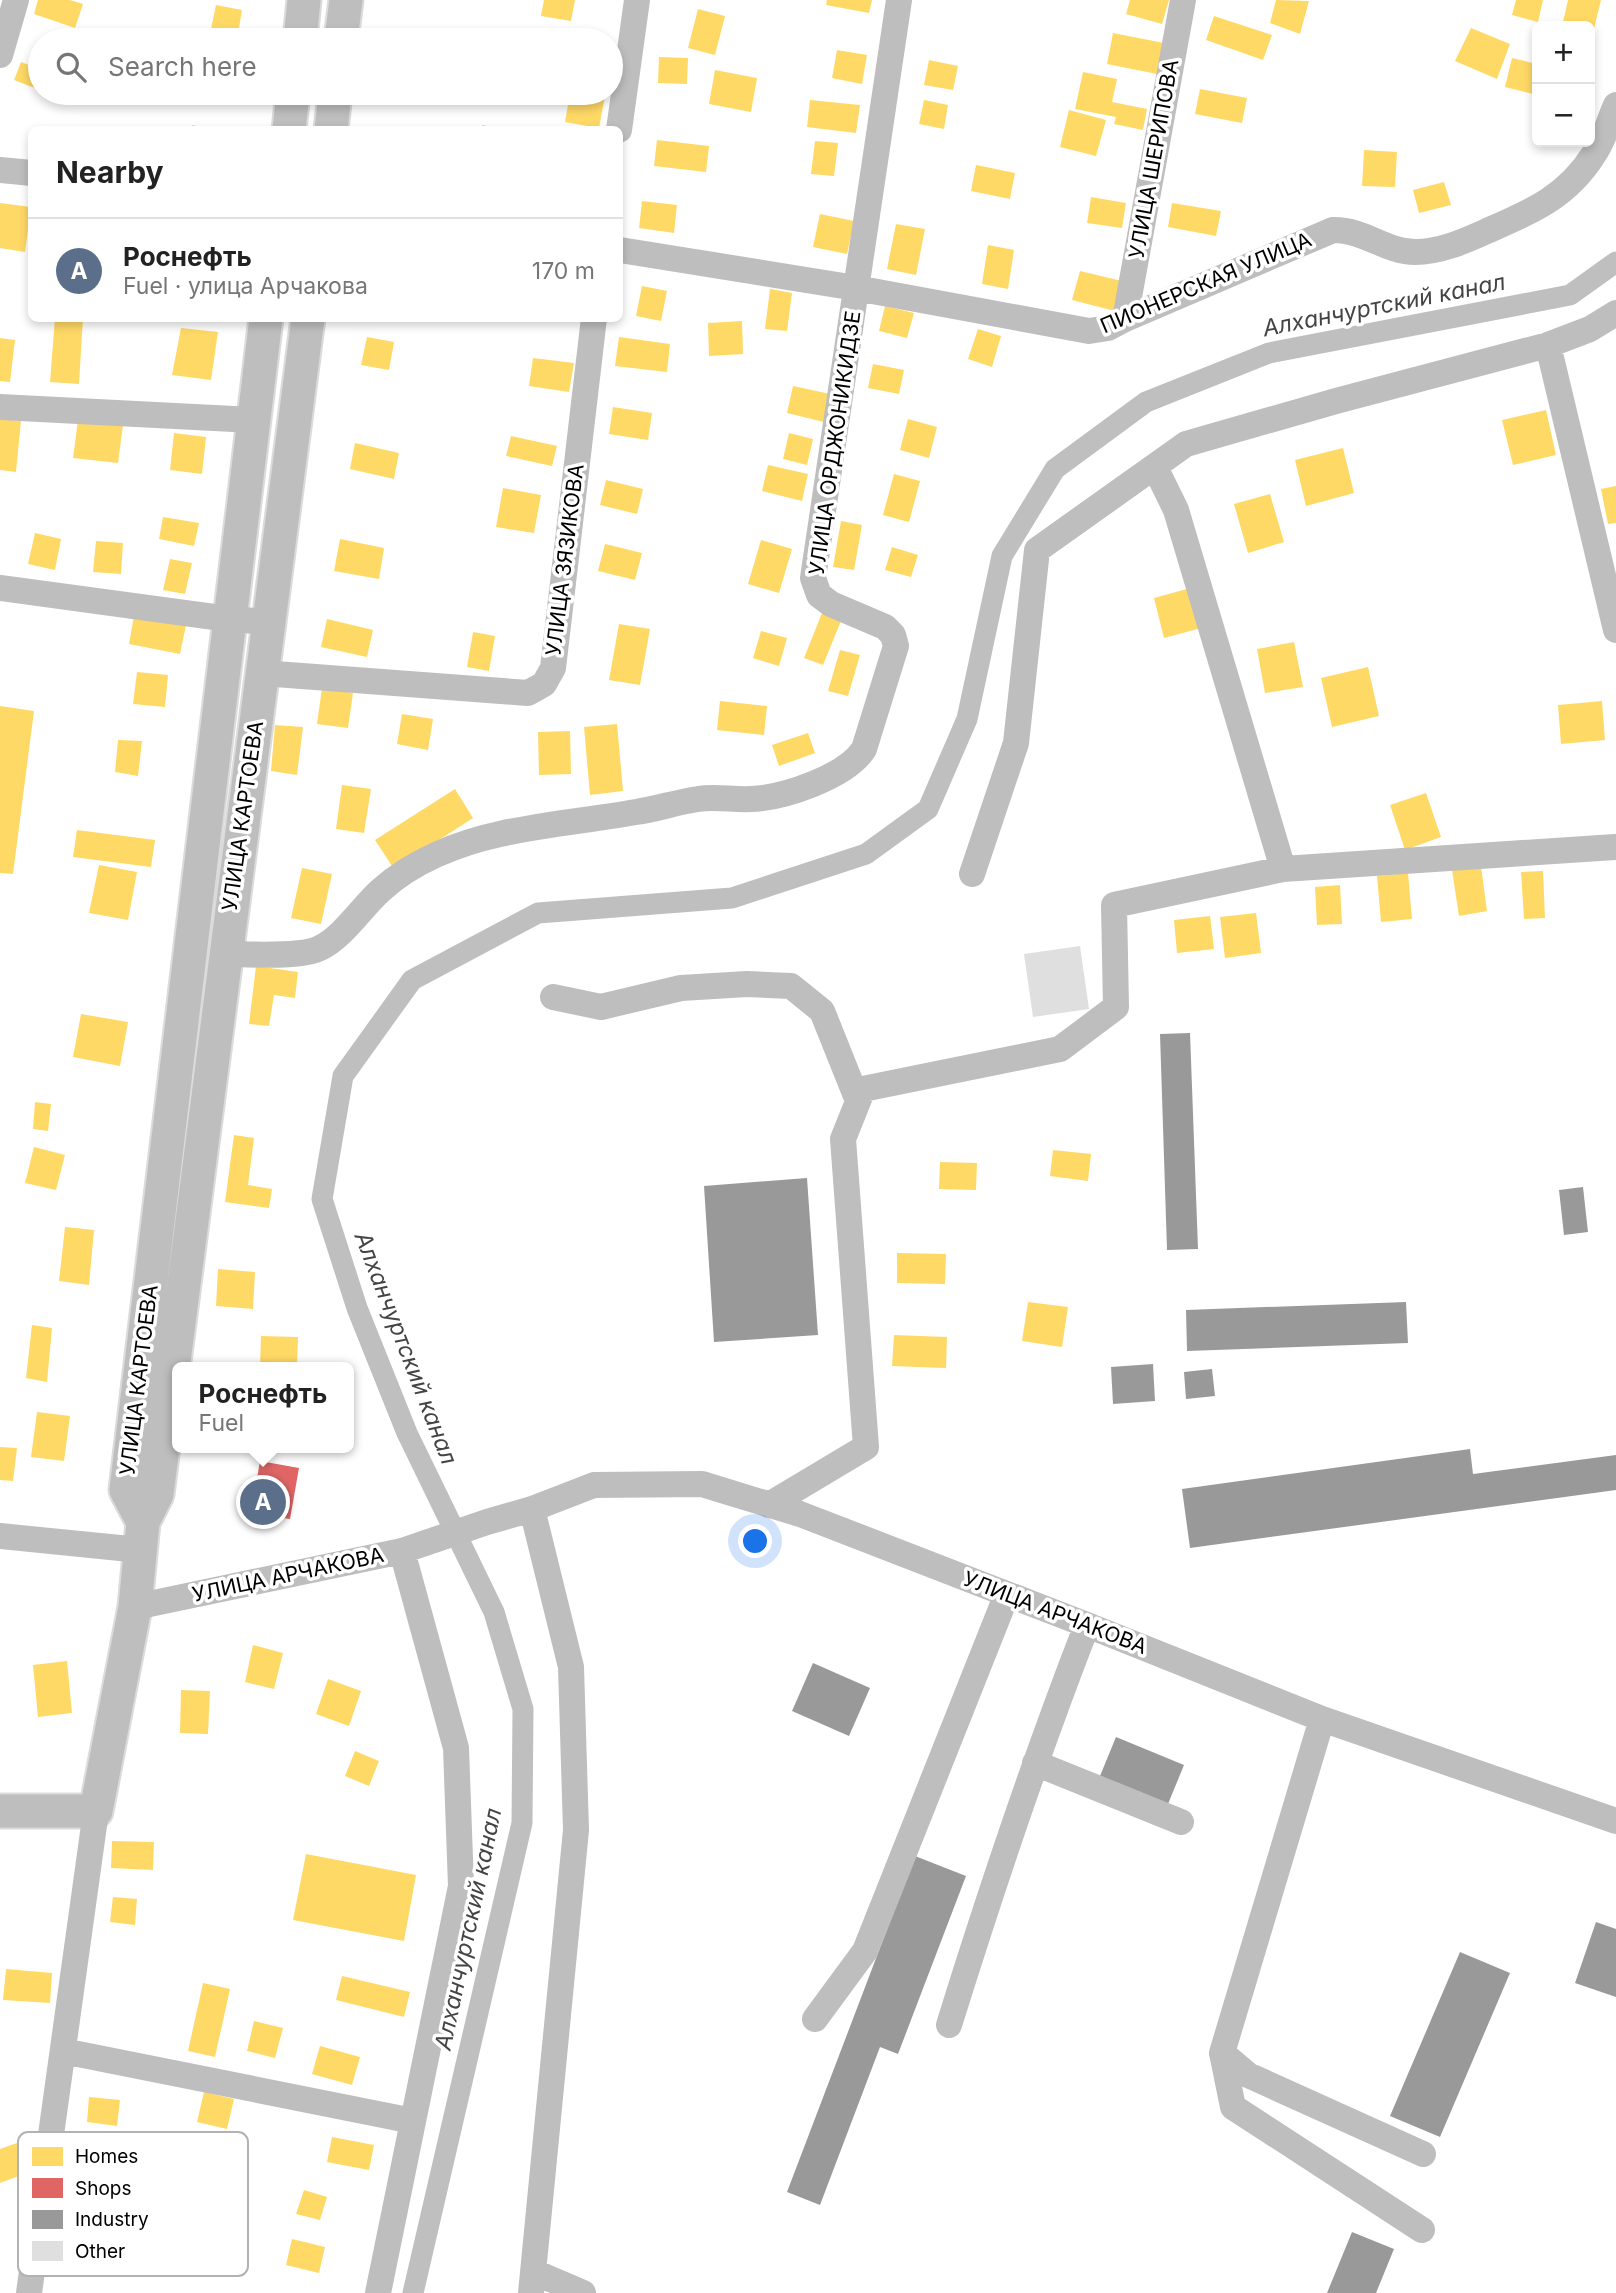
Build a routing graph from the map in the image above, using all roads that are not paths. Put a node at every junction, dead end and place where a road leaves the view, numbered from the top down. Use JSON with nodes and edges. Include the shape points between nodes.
{"nodes":[{"id":1,"x":16,"y":0,"type":"edge"},
{"id":2,"x":304,"y":0,"type":"edge"},
{"id":3,"x":346,"y":0,"type":"edge"},
{"id":4,"x":637,"y":0,"type":"edge"},
{"id":5,"x":898,"y":0,"type":"edge"},
{"id":6,"x":1183,"y":0,"type":"edge"},
{"id":7,"x":301,"y":28,"type":"edge"},
{"id":8,"x":342,"y":28,"type":"edge"},
{"id":9,"x":0,"y":55,"type":"edge"},
{"id":10,"x":623,"y":101,"type":"edge"},
{"id":11,"x":292,"y":105,"type":"edge"},
{"id":12,"x":334,"y":105,"type":"edge"},
{"id":13,"x":622,"y":105,"type":"edge"},
{"id":14,"x":1616,"y":105,"type":"edge"},
{"id":15,"x":289,"y":126,"type":"edge"},
{"id":16,"x":331,"y":126,"type":"edge"},
{"id":17,"x":620,"y":126,"type":"edge"},
{"id":18,"x":0,"y":170,"type":"edge"},
{"id":19,"x":28,"y":173,"type":"edge"},
{"id":20,"x":623,"y":250,"type":"edge"},
{"id":21,"x":856,"y":288,"type":"junction"},
{"id":22,"x":1616,"y":313,"type":"edge"},
{"id":23,"x":1125,"y":319,"type":"junction"},
{"id":24,"x":265,"y":322,"type":"edge"},
{"id":25,"x":307,"y":322,"type":"edge"},
{"id":26,"x":594,"y":322,"type":"edge"},
{"id":27,"x":1548,"y":345,"type":"junction"},
{"id":28,"x":0,"y":407,"type":"edge"},
{"id":29,"x":253,"y":421,"type":"junction"},
{"id":30,"x":1155,"y":467,"type":"junction"},
{"id":31,"x":0,"y":588,"type":"edge"},
{"id":32,"x":229,"y":619,"type":"junction"},
{"id":33,"x":269,"y":622,"type":"junction"},
{"id":34,"x":1616,"y":630,"type":"edge"},
{"id":35,"x":262,"y":673,"type":"junction"},
{"id":36,"x":1615,"y":847,"type":"edge"},
{"id":37,"x":1283,"y":869,"type":"junction"},
{"id":38,"x":972,"y":874,"type":"dead end"},
{"id":39,"x":225,"y":954,"type":"junction"},
{"id":40,"x":553,"y":997,"type":"dead end"},
{"id":41,"x":859,"y":1101,"type":"junction"},
{"id":42,"x":174,"y":1362,"type":"edge"},
{"id":43,"x":172,"y":1375,"type":"edge"},
{"id":44,"x":769,"y":1505,"type":"junction"},
{"id":45,"x":532,"y":1509,"type":"junction"},
{"id":46,"x":0,"y":1536,"type":"edge"},
{"id":47,"x":142,"y":1536,"type":"junction"},
{"id":48,"x":402,"y":1551,"type":"junction"},
{"id":49,"x":1007,"y":1594,"type":"junction"},
{"id":50,"x":135,"y":1607,"type":"junction"},
{"id":51,"x":1087,"y":1625,"type":"junction"},
{"id":52,"x":1322,"y":1719,"type":"junction"},
{"id":53,"x":1035,"y":1763,"type":"junction"},
{"id":54,"x":0,"y":1811,"type":"edge"},
{"id":55,"x":96,"y":1811,"type":"junction"},
{"id":56,"x":1616,"y":1821,"type":"edge"},
{"id":57,"x":1181,"y":1822,"type":"dead end"},
{"id":58,"x":816,"y":2020,"type":"dead end"},
{"id":59,"x":949,"y":2025,"type":"dead end"},
{"id":60,"x":64,"y":2052,"type":"junction"},
{"id":61,"x":1222,"y":2053,"type":"junction"},
{"id":62,"x":413,"y":2120,"type":"junction"},
{"id":63,"x":52,"y":2132,"type":"edge"},
{"id":64,"x":1423,"y":2154,"type":"dead end"},
{"id":65,"x":1422,"y":2230,"type":"dead end"},
{"id":66,"x":533,"y":2282,"type":"edge"},
{"id":67,"x":378,"y":2293,"type":"edge"},
{"id":68,"x":583,"y":2293,"type":"edge"}],
"edges":[{"from":1,"to":9,"type":"street"},
{"from":2,"to":7,"type":"main road"},
{"from":3,"to":8,"type":"main road"},
{"from":4,"to":10,"type":"street"},
{"from":5,"to":21,"type":"street","name":"УЛИЦА ОРДЖОНИКИДЗЕ"},
{"from":6,"to":23,"type":"street","name":"УЛИЦА ШЕРИПОВА"},
{"from":11,"to":15,"type":"main road"},
{"from":12,"to":16,"type":"main road"},
{"from":13,"to":17,"type":"street"},
{"from":14,"to":23,"type":"street","name":"ПИОНЕРСКАЯ УЛИЦА","via":[[1595,153],[1570,184],[1538,209],[1436,250],[1392,248],[1347,229],[1333,230]]},
{"from":18,"to":19,"type":"street"},
{"from":20,"to":21,"type":"street","name":"ПИОНЕРСКАЯ УЛИЦА"},
{"from":21,"to":23,"type":"street","name":"ПИОНЕРСКАЯ УЛИЦА","via":[[1089,331]]},
{"from":21,"to":39,"type":"street","name":"УЛИЦА ОРДЖОНИКИДЗЕ","via":[[813,578],[819,595],[885,627],[896,646],[857,760],[798,789],[753,799],[701,799],[498,834],[413,867],[381,889],[320,948],[304,953]]},
{"from":22,"to":27,"type":"street"},
{"from":24,"to":29,"type":"main road","name":"УЛИЦА КАРТОЕВА"},
{"from":25,"to":33,"type":"main road","name":"УЛИЦА КАРТОЕВА"},
{"from":26,"to":35,"type":"street","name":"УЛИЦА ЗЯЗИКОВА","via":[[553,668],[544,684],[528,693]]},
{"from":27,"to":30,"type":"street","via":[[1186,444]]},
{"from":27,"to":34,"type":"street"},
{"from":28,"to":29,"type":"street"},
{"from":29,"to":32,"type":"main road","name":"УЛИЦА КАРТОЕВА"},
{"from":30,"to":37,"type":"street","via":[[1176,510]]},
{"from":30,"to":38,"type":"street","via":[[1037,550],[1016,743]]},
{"from":31,"to":32,"type":"street"},
{"from":32,"to":33,"type":"street"},
{"from":32,"to":47,"type":"main road","name":"УЛИЦА КАРТОЕВА","via":[[126,1490]]},
{"from":33,"to":35,"type":"main road","name":"УЛИЦА КАРТОЕВА"},
{"from":35,"to":39,"type":"main road","name":"УЛИЦА КАРТОЕВА"},
{"from":36,"to":37,"type":"street"},
{"from":37,"to":41,"type":"street","via":[[1114,905],[1116,1007],[1060,1049],[863,1089]]},
{"from":39,"to":42,"type":"main road","name":"УЛИЦА КАРТОЕВА"},
{"from":40,"to":41,"type":"street","via":[[601,1007],[681,988],[791,986],[822,1011]]},
{"from":41,"to":44,"type":"street","via":[[843,1139],[866,1447]]},
{"from":43,"to":47,"type":"main road","name":"УЛИЦА КАРТОЕВА","via":[[157,1494]]},
{"from":44,"to":45,"type":"street","name":"УЛИЦА АРЧАКОВА","via":[[702,1484],[594,1485]]},
{"from":44,"to":49,"type":"street","name":"УЛИЦА АРЧАКОВА"},
{"from":45,"to":48,"type":"street","name":"УЛИЦА АРЧАКОВА"},
{"from":45,"to":66,"type":"street","via":[[571,1667],[576,1830]]},
{"from":46,"to":47,"type":"street"},
{"from":47,"to":50,"type":"main road"},
{"from":48,"to":50,"type":"street","name":"УЛИЦА АРЧАКОВА"},
{"from":48,"to":62,"type":"street","via":[[456,1748],[461,1886]]},
{"from":49,"to":51,"type":"street","name":"УЛИЦА АРЧАКОВА"},
{"from":49,"to":58,"type":"street","via":[[865,1951]]},
{"from":50,"to":55,"type":"main road"},
{"from":51,"to":52,"type":"street","name":"УЛИЦА АРЧАКОВА"},
{"from":51,"to":53,"type":"street"},
{"from":52,"to":56,"type":"street","name":"УЛИЦА АРЧАКОВА"},
{"from":52,"to":61,"type":"street"},
{"from":53,"to":57,"type":"street"},
{"from":53,"to":59,"type":"street"},
{"from":54,"to":55,"type":"main road"},
{"from":55,"to":60,"type":"street"},
{"from":60,"to":62,"type":"street"},
{"from":60,"to":63,"type":"street"},
{"from":61,"to":64,"type":"street","via":[[1248,2075]]},
{"from":61,"to":65,"type":"street","via":[[1233,2107]]},
{"from":62,"to":67,"type":"street"},
{"from":66,"to":68,"type":"street"}]}
